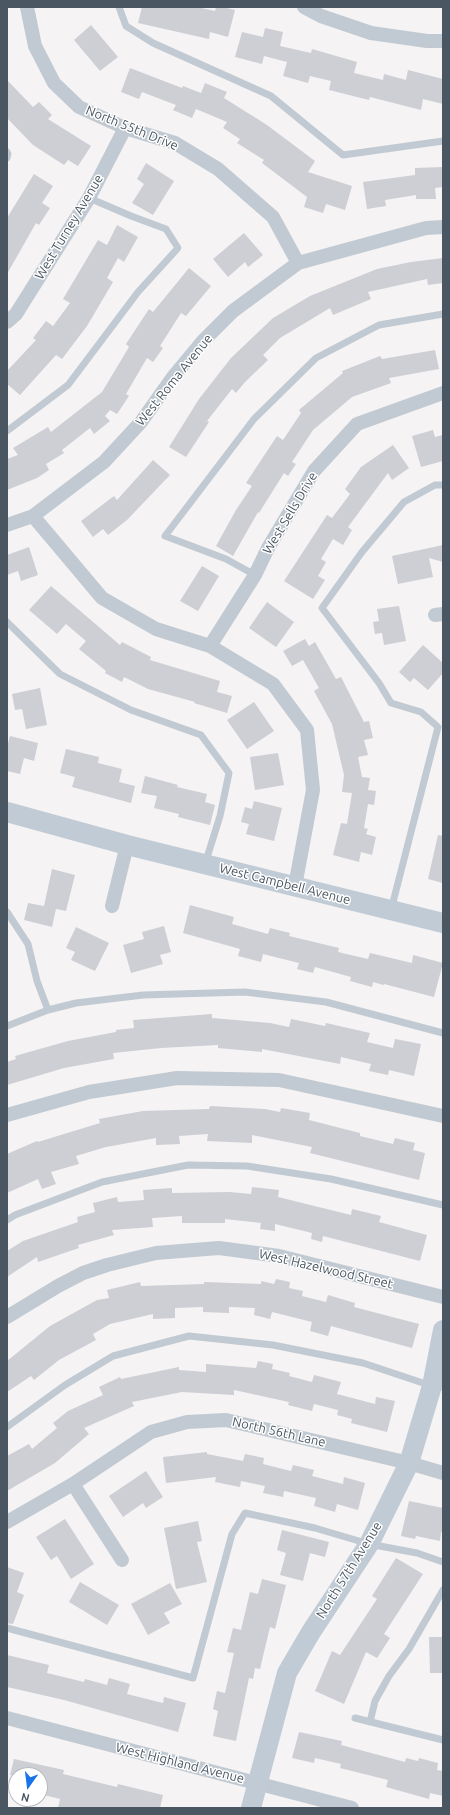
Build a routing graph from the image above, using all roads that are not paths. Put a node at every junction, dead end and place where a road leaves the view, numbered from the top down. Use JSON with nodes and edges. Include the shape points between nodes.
{"nodes":[{"id":1,"x":27,"y":7,"type":"edge"},
{"id":2,"x":119,"y":7,"type":"edge"},
{"id":3,"x":304,"y":7,"type":"edge"},
{"id":4,"x":443,"y":41,"type":"edge"},
{"id":5,"x":125,"y":128,"type":"junction"},
{"id":6,"x":443,"y":141,"type":"edge"},
{"id":7,"x":7,"y":152,"type":"edge"},
{"id":8,"x":7,"y":158,"type":"edge"},
{"id":9,"x":89,"y":198,"type":"junction"},
{"id":10,"x":443,"y":227,"type":"edge"},
{"id":11,"x":298,"y":263,"type":"junction"},
{"id":12,"x":443,"y":314,"type":"edge"},
{"id":13,"x":7,"y":322,"type":"edge"},
{"id":14,"x":443,"y":393,"type":"edge"},
{"id":15,"x":7,"y":431,"type":"edge"},
{"id":16,"x":443,"y":485,"type":"edge"},
{"id":17,"x":33,"y":516,"type":"junction"},
{"id":18,"x":7,"y":525,"type":"edge"},
{"id":19,"x":256,"y":576,"type":"junction"},
{"id":20,"x":7,"y":622,"type":"edge"},
{"id":21,"x":210,"y":646,"type":"junction"},
{"id":22,"x":7,"y":812,"type":"edge"},
{"id":23,"x":127,"y":845,"type":"junction"},
{"id":24,"x":204,"y":864,"type":"junction"},
{"id":25,"x":295,"y":886,"type":"junction"},
{"id":26,"x":112,"y":906,"type":"dead end"},
{"id":27,"x":391,"y":910,"type":"junction"},
{"id":28,"x":7,"y":912,"type":"edge"},
{"id":29,"x":443,"y":923,"type":"edge"},
{"id":30,"x":48,"y":1010,"type":"junction"},
{"id":31,"x":7,"y":1026,"type":"edge"},
{"id":32,"x":443,"y":1032,"type":"edge"},
{"id":33,"x":7,"y":1115,"type":"edge"},
{"id":34,"x":443,"y":1116,"type":"edge"},
{"id":35,"x":443,"y":1205,"type":"edge"},
{"id":36,"x":7,"y":1220,"type":"edge"},
{"id":37,"x":443,"y":1297,"type":"edge"},
{"id":38,"x":7,"y":1317,"type":"edge"},
{"id":39,"x":443,"y":1330,"type":"edge"},
{"id":40,"x":438,"y":1386,"type":"edge"},
{"id":41,"x":7,"y":1427,"type":"edge"},
{"id":42,"x":409,"y":1463,"type":"junction"},
{"id":43,"x":443,"y":1473,"type":"edge"},
{"id":44,"x":73,"y":1484,"type":"junction"},
{"id":45,"x":7,"y":1522,"type":"edge"},
{"id":46,"x":369,"y":1544,"type":"junction"},
{"id":47,"x":122,"y":1560,"type":"dead end"},
{"id":48,"x":443,"y":1562,"type":"edge"},
{"id":49,"x":443,"y":1590,"type":"edge"},
{"id":50,"x":7,"y":1628,"type":"edge"},
{"id":51,"x":7,"y":1718,"type":"edge"},
{"id":52,"x":355,"y":1718,"type":"dead end"},
{"id":53,"x":370,"y":1722,"type":"junction"},
{"id":54,"x":443,"y":1740,"type":"edge"},
{"id":55,"x":257,"y":1783,"type":"junction"},
{"id":56,"x":252,"y":1808,"type":"edge"},
{"id":57,"x":352,"y":1808,"type":"edge"}],
"edges":[{"from":1,"to":5,"type":"street","name":"North 55th Drive","via":[[35,46],[54,83],[79,107]]},
{"from":2,"to":6,"type":"lane","via":[[126,26],[152,43],[271,96],[344,155]]},
{"from":3,"to":4,"type":"street","via":[[371,33]]},
{"from":5,"to":9,"type":"street","name":"West Turney Avenue"},
{"from":5,"to":11,"type":"street","name":"North 55th Drive","via":[[174,143],[218,169],[273,217]]},
{"from":7,"to":8,"type":"lane"},
{"from":9,"to":13,"type":"street","name":"West Turney Avenue","via":[[16,314]]},
{"from":9,"to":15,"type":"lane","via":[[166,229],[178,248],[138,292],[68,385]]},
{"from":10,"to":11,"type":"street","name":"West Roma Avenue","via":[[426,228]]},
{"from":11,"to":17,"type":"street","name":"West Roma Avenue","via":[[233,311],[203,341],[141,422],[104,462]]},
{"from":12,"to":19,"type":"lane","via":[[379,325],[316,358],[254,419],[165,536],[226,559]]},
{"from":14,"to":19,"type":"street","name":"West Sells Drive","via":[[357,424],[314,471],[268,548]]},
{"from":16,"to":27,"type":"lane","via":[[434,485],[404,502],[362,552],[322,608],[391,703],[421,712],[438,727]]},
{"from":17,"to":18,"type":"street","name":"West Roma Avenue"},
{"from":17,"to":21,"type":"street","via":[[102,598],[156,630]]},
{"from":19,"to":21,"type":"street","name":"West Sells Drive"},
{"from":20,"to":24,"type":"lane","via":[[60,674],[131,710],[201,735],[229,773],[220,816]]},
{"from":21,"to":25,"type":"street","via":[[273,684],[307,730],[313,790]]},
{"from":22,"to":23,"type":"street","name":"West Campbell Avenue"},
{"from":23,"to":24,"type":"street","name":"West Campbell Avenue"},
{"from":23,"to":26,"type":"street"},
{"from":24,"to":25,"type":"street","name":"West Campbell Avenue"},
{"from":25,"to":27,"type":"street","name":"West Campbell Avenue"},
{"from":27,"to":29,"type":"street","name":"West Campbell Avenue"},
{"from":28,"to":30,"type":"lane","via":[[28,944],[37,981]]},
{"from":30,"to":31,"type":"lane"},
{"from":30,"to":32,"type":"lane","via":[[76,1003],[143,995],[245,992],[326,1002]]},
{"from":33,"to":34,"type":"street","via":[[89,1092],[178,1078],[279,1080]]},
{"from":35,"to":36,"type":"lane","via":[[331,1179],[246,1166],[188,1165],[102,1182]]},
{"from":37,"to":38,"type":"street","name":"West Hazelwood Street","via":[[279,1256],[219,1248],[156,1254],[101,1267],[58,1286]]},
{"from":39,"to":40,"type":"street","name":"North 57th Avenue"},
{"from":40,"to":41,"type":"lane","via":[[363,1363],[273,1344],[189,1336],[113,1356],[66,1384]]},
{"from":40,"to":42,"type":"street","name":"North 57th Avenue"},
{"from":42,"to":43,"type":"street","name":"North 56th Lane"},
{"from":42,"to":44,"type":"street","name":"North 56th Lane","via":[[226,1420],[187,1422],[151,1432]]},
{"from":42,"to":46,"type":"street","name":"North 57th Avenue"},
{"from":44,"to":45,"type":"street","name":"North 56th Lane"},
{"from":44,"to":47,"type":"street"},
{"from":46,"to":48,"type":"lane","via":[[417,1553]]},
{"from":46,"to":50,"type":"lane","via":[[315,1528],[245,1513],[232,1534],[193,1678]]},
{"from":46,"to":55,"type":"street","name":"North 57th Avenue","via":[[287,1673]]},
{"from":49,"to":53,"type":"lane","via":[[410,1649],[389,1676],[375,1701]]},
{"from":51,"to":55,"type":"street","name":"West Highland Avenue"},
{"from":52,"to":53,"type":"lane"},
{"from":53,"to":54,"type":"lane"},
{"from":55,"to":56,"type":"street","name":"North 57th Avenue"},
{"from":55,"to":57,"type":"street","name":"West Highland Avenue"}]}
